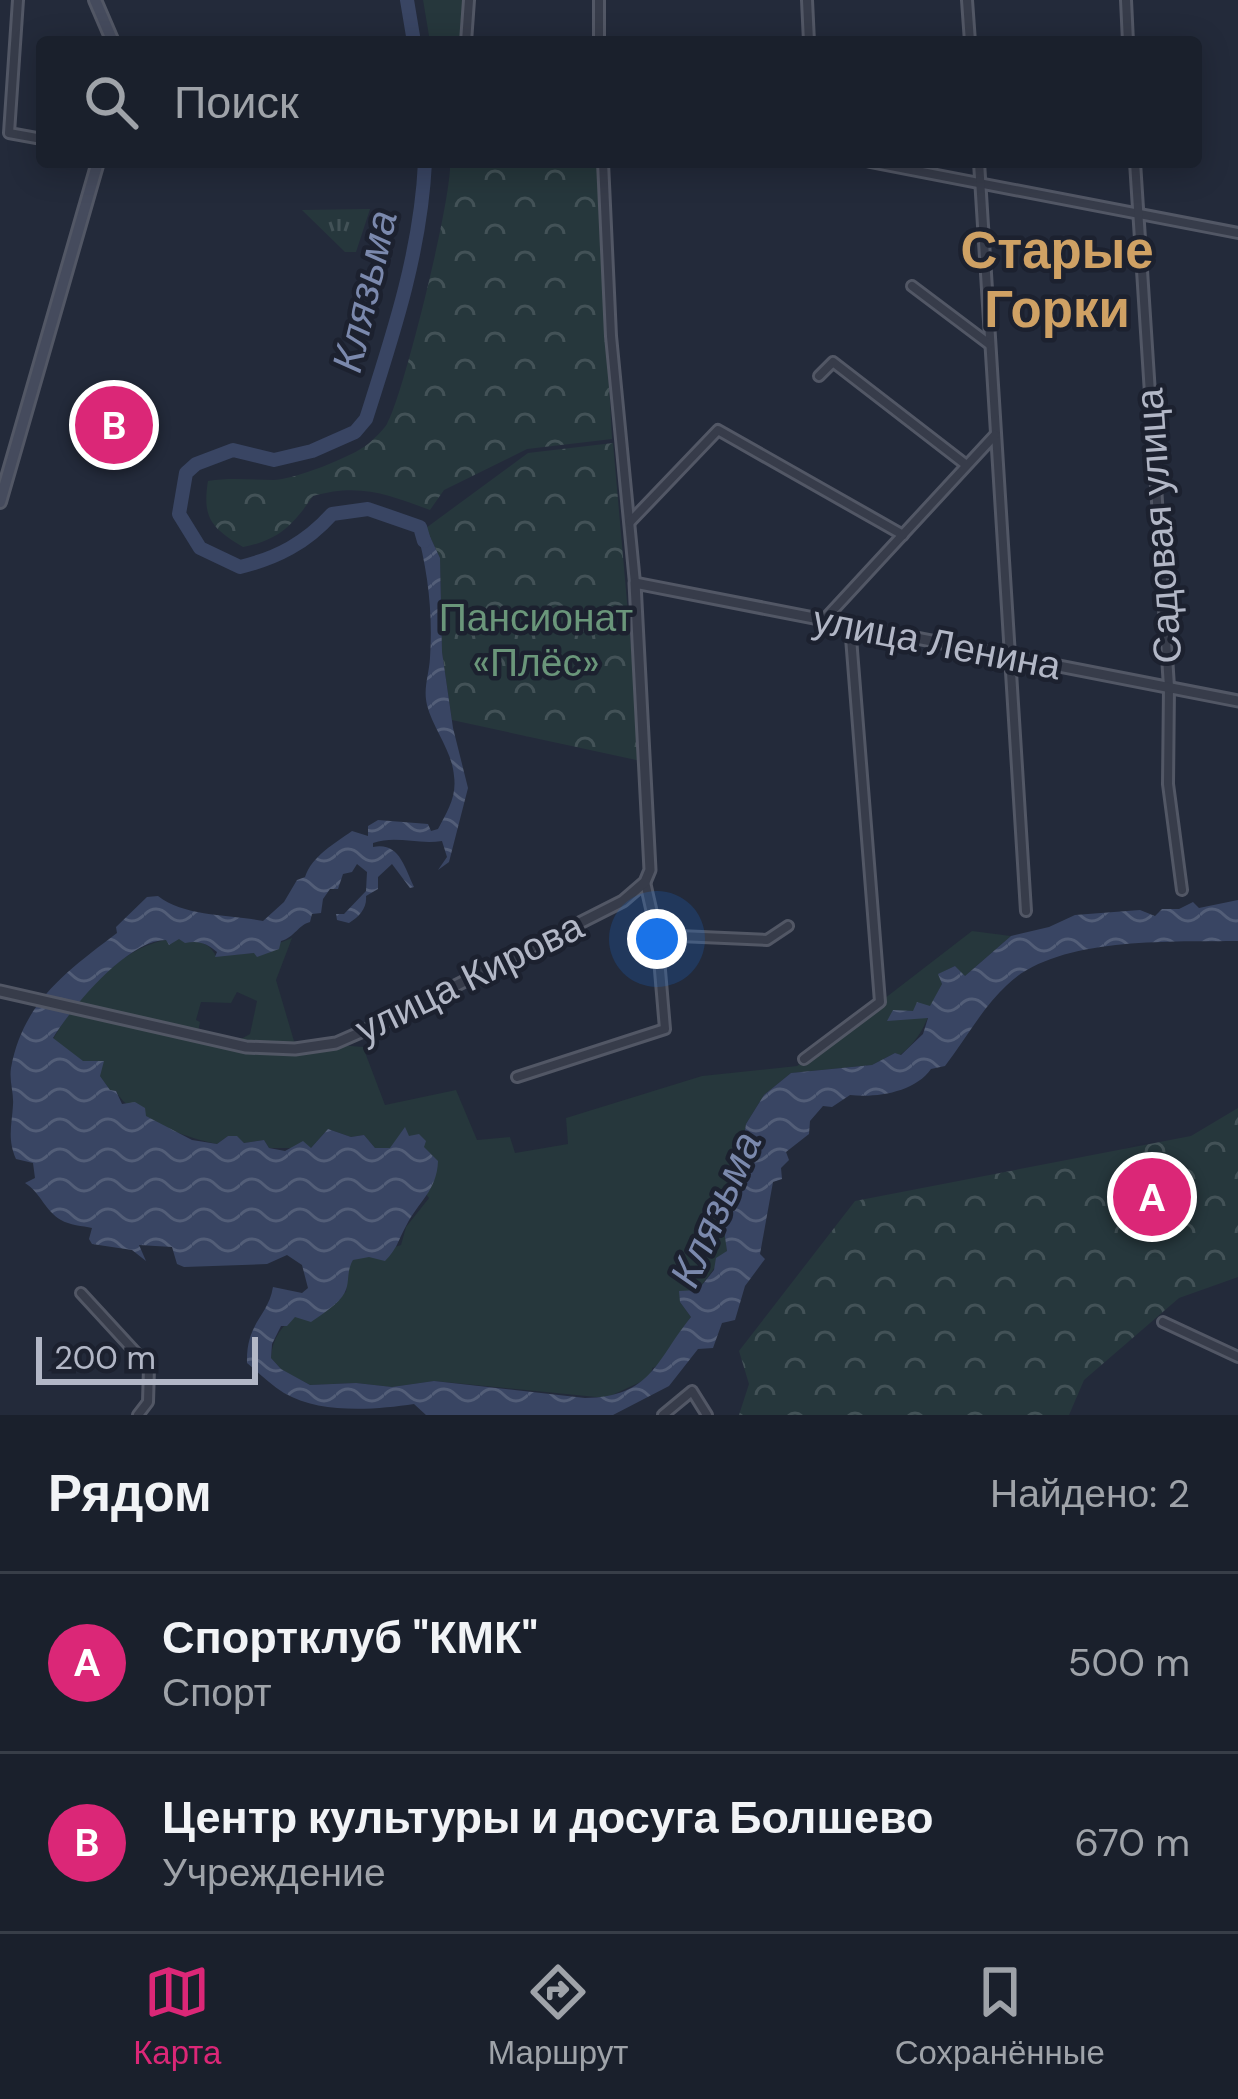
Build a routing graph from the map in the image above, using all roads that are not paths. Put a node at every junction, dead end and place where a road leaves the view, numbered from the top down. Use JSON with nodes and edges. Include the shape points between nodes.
{"nodes":[{"id":1,"x":18,"y":0,"type":"edge"},
{"id":2,"x":95,"y":0,"type":"edge"},
{"id":3,"x":469,"y":0,"type":"edge"},
{"id":4,"x":599,"y":0,"type":"edge"},
{"id":5,"x":807,"y":0,"type":"edge"},
{"id":6,"x":968,"y":0,"type":"edge"},
{"id":7,"x":1126,"y":0,"type":"edge"},
{"id":8,"x":110,"y":36,"type":"edge"},
{"id":9,"x":466,"y":36,"type":"edge"},
{"id":10,"x":599,"y":36,"type":"edge"},
{"id":11,"x":809,"y":36,"type":"edge"},
{"id":12,"x":970,"y":36,"type":"edge"},
{"id":13,"x":1128,"y":36,"type":"edge"},
{"id":14,"x":36,"y":138,"type":"edge"},
{"id":15,"x":96,"y":168,"type":"edge"},
{"id":16,"x":603,"y":168,"type":"edge"},
{"id":17,"x":903,"y":168,"type":"edge"},
{"id":18,"x":979,"y":168,"type":"edge"},
{"id":19,"x":1135,"y":168,"type":"edge"},
{"id":20,"x":980,"y":182,"type":"junction"},
{"id":21,"x":1138,"y":214,"type":"junction"},
{"id":22,"x":1238,"y":233,"type":"edge"},
{"id":23,"x":912,"y":286,"type":"dead end"},
{"id":24,"x":990,"y":345,"type":"junction"},
{"id":25,"x":819,"y":376,"type":"dead end"},
{"id":26,"x":996,"y":434,"type":"junction"},
{"id":27,"x":965,"y":464,"type":"junction"},
{"id":28,"x":0,"y":502,"type":"edge"},
{"id":29,"x":630,"y":523,"type":"junction"},
{"id":30,"x":903,"y":535,"type":"junction"},
{"id":31,"x":635,"y":583,"type":"junction"},
{"id":32,"x":824,"y":620,"type":"junction"},
{"id":33,"x":850,"y":625,"type":"junction"},
{"id":34,"x":1010,"y":656,"type":"junction"},
{"id":35,"x":1169,"y":687,"type":"junction"},
{"id":36,"x":1238,"y":701,"type":"edge"},
{"id":37,"x":645,"y":882,"type":"junction"},
{"id":38,"x":1182,"y":890,"type":"dead end"},
{"id":39,"x":1026,"y":911,"type":"dead end"},
{"id":40,"x":788,"y":926,"type":"dead end"},
{"id":41,"x":657,"y":935,"type":"junction"},
{"id":42,"x":0,"y":991,"type":"edge"},
{"id":43,"x":804,"y":1059,"type":"dead end"},
{"id":44,"x":517,"y":1077,"type":"dead end"},
{"id":45,"x":81,"y":1293,"type":"dead end"},
{"id":46,"x":1163,"y":1322,"type":"dead end"},
{"id":47,"x":1238,"y":1357,"type":"edge"},
{"id":48,"x":137,"y":1415,"type":"edge"},
{"id":49,"x":663,"y":1415,"type":"edge"},
{"id":50,"x":706,"y":1415,"type":"edge"}],
"edges":[{"from":1,"to":14,"type":"street","via":[[9,133]]},
{"from":2,"to":8,"type":"main road"},
{"from":3,"to":9,"type":"street"},
{"from":4,"to":10,"type":"street"},
{"from":5,"to":11,"type":"street"},
{"from":6,"to":12,"type":"street"},
{"from":7,"to":13,"type":"street"},
{"from":15,"to":28,"type":"main road"},
{"from":16,"to":29,"type":"street"},
{"from":17,"to":20,"type":"street"},
{"from":18,"to":20,"type":"street"},
{"from":19,"to":21,"type":"street","name":"Садовая улица"},
{"from":20,"to":21,"type":"street"},
{"from":20,"to":24,"type":"street"},
{"from":21,"to":22,"type":"street"},
{"from":21,"to":35,"type":"street","name":"Садовая улица"},
{"from":23,"to":24,"type":"street"},
{"from":24,"to":26,"type":"street"},
{"from":25,"to":27,"type":"street","via":[[833,362]]},
{"from":26,"to":27,"type":"street"},
{"from":26,"to":34,"type":"street"},
{"from":27,"to":30,"type":"street"},
{"from":29,"to":30,"type":"street","via":[[718,430]]},
{"from":29,"to":31,"type":"street"},
{"from":30,"to":32,"type":"street"},
{"from":31,"to":32,"type":"street","name":"улица Ленина"},
{"from":31,"to":37,"type":"street","via":[[651,855]]},
{"from":32,"to":33,"type":"street","name":"улица Ленина"},
{"from":33,"to":34,"type":"street","name":"улица Ленина"},
{"from":33,"to":43,"type":"street","via":[[880,1002]]},
{"from":34,"to":35,"type":"street","name":"улица Ленина"},
{"from":34,"to":39,"type":"street"},
{"from":35,"to":36,"type":"street","name":"улица Ленина"},
{"from":35,"to":38,"type":"street","name":"Садовая улица","via":[[1168,784]]},
{"from":37,"to":41,"type":"street"},
{"from":37,"to":42,"type":"street","name":"улица Кирова","via":[[623,901],[336,1043],[246,1046]]},
{"from":40,"to":41,"type":"street","via":[[767,940]]},
{"from":41,"to":44,"type":"street","via":[[665,1029]]},
{"from":45,"to":48,"type":"street","via":[[149,1367],[148,1402]]},
{"from":46,"to":47,"type":"street"},
{"from":49,"to":50,"type":"street","via":[[692,1391]]}]}
